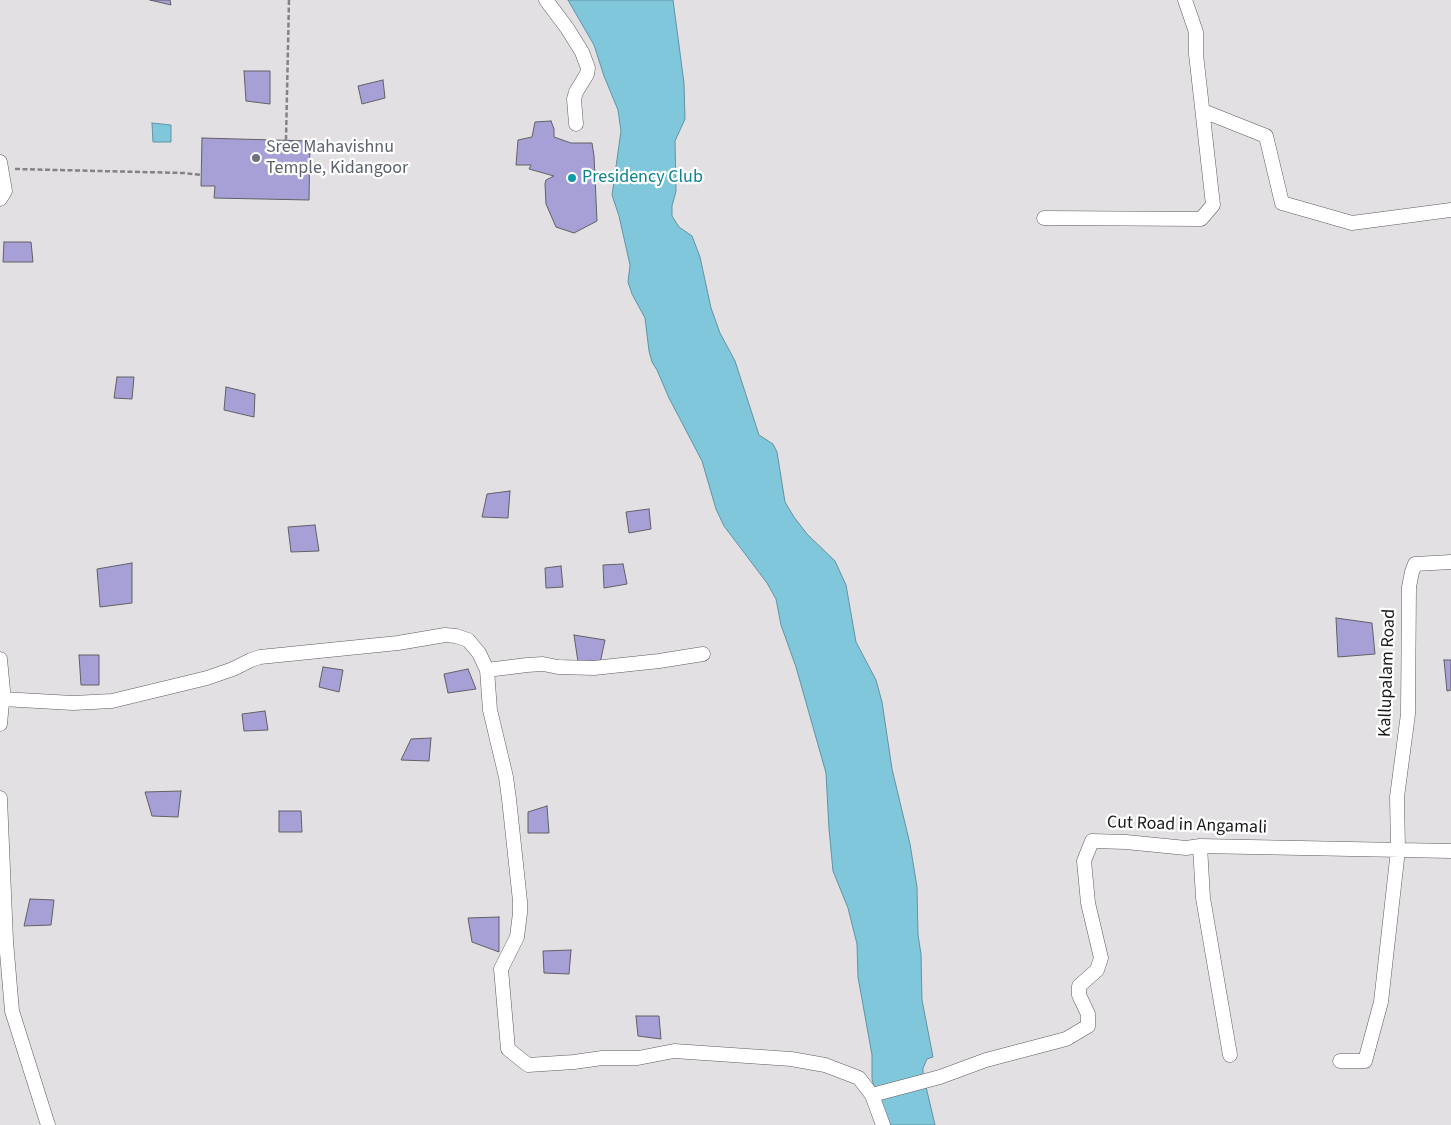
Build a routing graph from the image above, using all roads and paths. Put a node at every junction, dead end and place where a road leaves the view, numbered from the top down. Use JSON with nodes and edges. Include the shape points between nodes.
{"nodes":[{"id":1,"x":288,"y":0,"type":"edge"},
{"id":2,"x":546,"y":0,"type":"edge"},
{"id":3,"x":1186,"y":0,"type":"edge"},
{"id":4,"x":1203,"y":111,"type":"junction"},
{"id":5,"x":576,"y":124,"type":"dead end"},
{"id":6,"x":286,"y":140,"type":"dead end"},
{"id":7,"x":1,"y":166,"type":"edge"},
{"id":8,"x":201,"y":175,"type":"dead end"},
{"id":9,"x":0,"y":199,"type":"edge"},
{"id":10,"x":1451,"y":210,"type":"edge"},
{"id":11,"x":1044,"y":218,"type":"dead end"},
{"id":12,"x":1451,"y":562,"type":"edge"},
{"id":13,"x":703,"y":654,"type":"dead end"},
{"id":14,"x":0,"y":659,"type":"edge"},
{"id":15,"x":487,"y":670,"type":"junction"},
{"id":16,"x":1,"y":679,"type":"edge"},
{"id":17,"x":2,"y":698,"type":"junction"},
{"id":18,"x":0,"y":724,"type":"edge"},
{"id":19,"x":0,"y":798,"type":"edge"},
{"id":20,"x":1200,"y":846,"type":"junction"},
{"id":21,"x":1398,"y":850,"type":"junction"},
{"id":22,"x":1451,"y":851,"type":"edge"},
{"id":23,"x":1230,"y":1055,"type":"dead end"},
{"id":24,"x":1340,"y":1061,"type":"dead end"},
{"id":25,"x":872,"y":1095,"type":"junction"},
{"id":26,"x":48,"y":1125,"type":"edge"},
{"id":27,"x":883,"y":1125,"type":"edge"}],
"edges":[{"from":1,"to":6,"type":"path"},
{"from":2,"to":5,"type":"street","via":[[582,52],[588,68],[574,99]]},
{"from":3,"to":4,"type":"street","via":[[1196,32]]},
{"from":4,"to":10,"type":"street","via":[[1266,136],[1282,203],[1352,223]]},
{"from":4,"to":11,"type":"street","via":[[1213,205],[1201,219]]},
{"from":7,"to":8,"type":"path"},
{"from":7,"to":9,"type":"street","via":[[5,192]]},
{"from":12,"to":21,"type":"street","name":"Kallupalam Road","via":[[1415,564],[1409,587],[1408,714],[1398,797]]},
{"from":13,"to":15,"type":"street","via":[[594,668],[542,664]]},
{"from":14,"to":16,"type":"street"},
{"from":15,"to":17,"type":"street","via":[[468,640],[445,636],[260,658],[207,678],[112,701],[73,703]]},
{"from":15,"to":25,"type":"street","via":[[490,710],[506,777],[520,901],[517,937],[501,969],[508,1049],[528,1065],[638,1058],[674,1051],[791,1059],[825,1065],[859,1078]]},
{"from":16,"to":17,"type":"street"},
{"from":17,"to":18,"type":"street"},
{"from":19,"to":26,"type":"street","via":[[12,1011]]},
{"from":20,"to":21,"type":"street","name":"Cut Road in Angamali"},
{"from":20,"to":23,"type":"street","via":[[1203,898]]},
{"from":20,"to":25,"type":"street","name":"Cut Road in Angamali","via":[[1186,848],[1092,841],[1084,861],[1088,903],[1101,958],[1097,970],[1079,986],[1079,995],[1088,1014],[1088,1026],[1066,1039]]},
{"from":21,"to":22,"type":"street","name":"Cut Road in Angamali"},
{"from":21,"to":24,"type":"street","via":[[1381,1002],[1368,1053],[1365,1061]]},
{"from":25,"to":27,"type":"street"}]}
